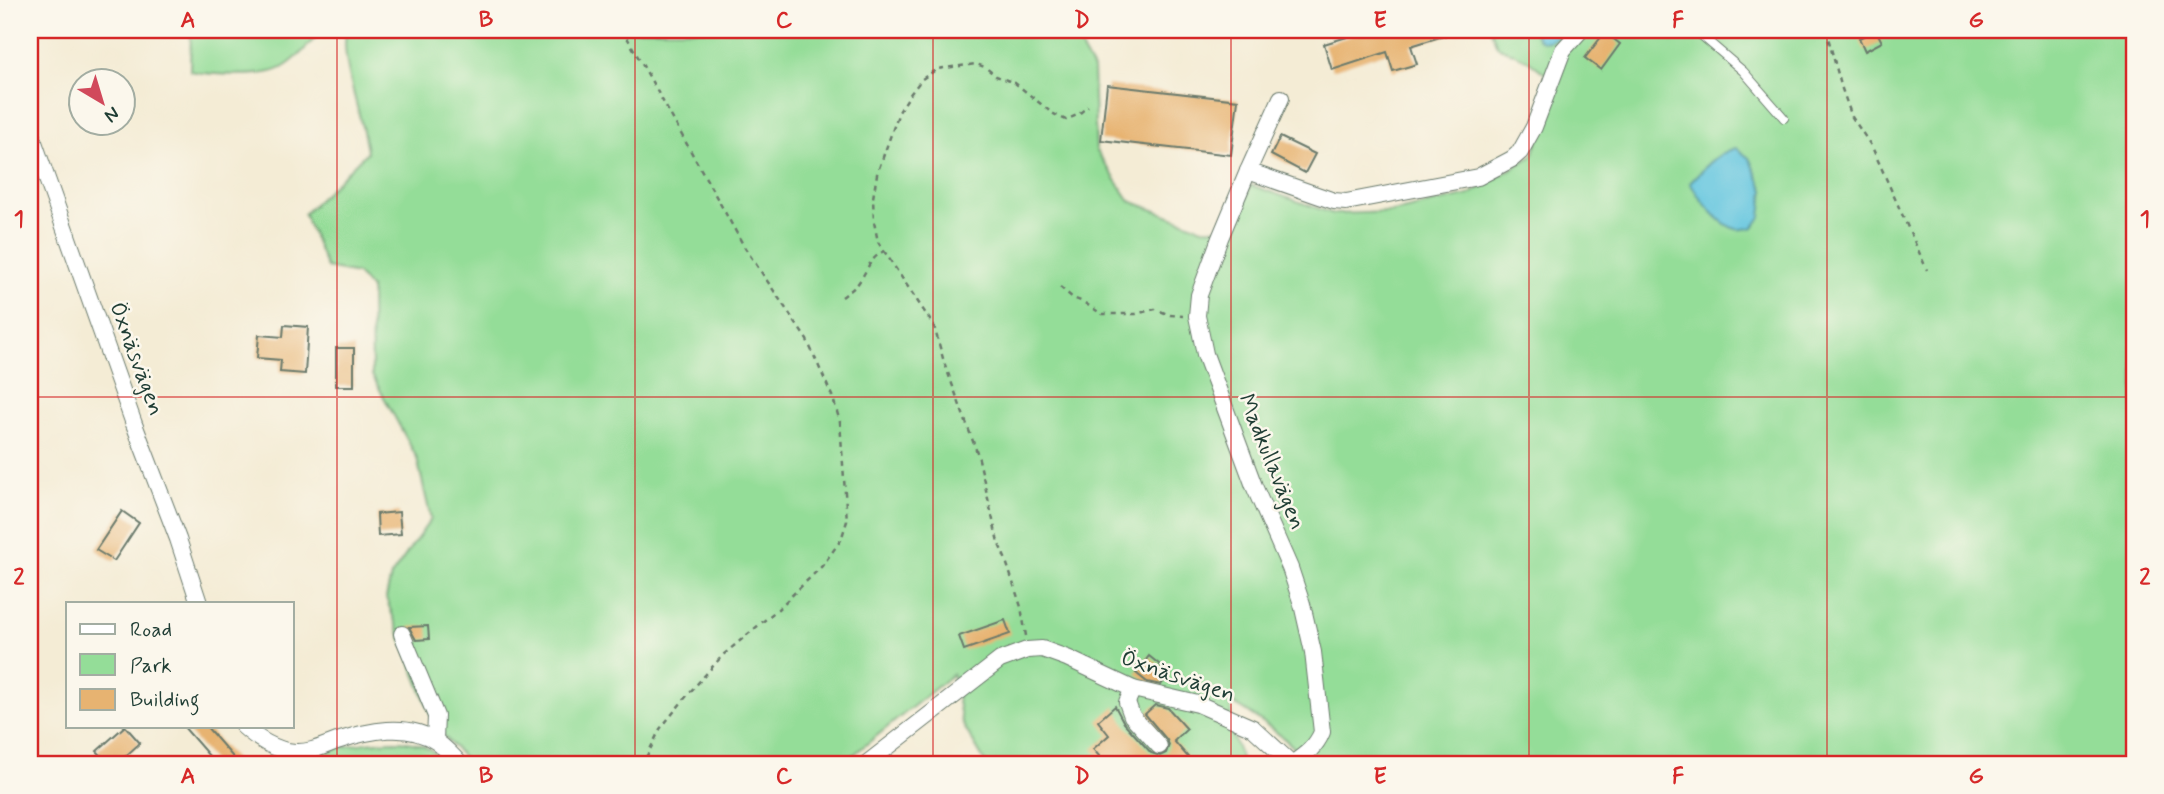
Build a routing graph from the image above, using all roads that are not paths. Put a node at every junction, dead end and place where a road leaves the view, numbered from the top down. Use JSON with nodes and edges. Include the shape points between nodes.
{"nodes":[{"id":1,"x":1581,"y":30,"type":"edge"},
{"id":2,"x":1695,"y":30,"type":"edge"},
{"id":3,"x":1281,"y":98,"type":"dead end"},
{"id":4,"x":1784,"y":118,"type":"dead end"},
{"id":5,"x":30,"y":131,"type":"edge"},
{"id":6,"x":1248,"y":171,"type":"junction"},
{"id":7,"x":199,"y":602,"type":"edge"},
{"id":8,"x":402,"y":634,"type":"dead end"},
{"id":9,"x":1133,"y":689,"type":"junction"},
{"id":10,"x":245,"y":728,"type":"edge"},
{"id":11,"x":435,"y":740,"type":"junction"},
{"id":12,"x":1159,"y":746,"type":"dead end"},
{"id":13,"x":298,"y":758,"type":"edge"},
{"id":14,"x":460,"y":764,"type":"edge"},
{"id":15,"x":866,"y":764,"type":"edge"},
{"id":16,"x":1292,"y":764,"type":"edge"}],
"edges":[{"from":1,"to":6,"type":"street","via":[[1563,50],[1520,152],[1485,174],[1346,202]]},
{"from":2,"to":4,"type":"lane","via":[[1743,71]]},
{"from":3,"to":6,"type":"street","name":"Madkullavägen"},
{"from":5,"to":7,"type":"street","name":"Öxnäsvägen"},
{"from":6,"to":16,"type":"street","name":"Madkullavägen","via":[[1199,295],[1197,316],[1205,354],[1290,568],[1308,628],[1322,732],[1312,749]]},
{"from":8,"to":11,"type":"street","via":[[436,716]]},
{"from":9,"to":12,"type":"street","via":[[1127,702],[1132,716]]},
{"from":9,"to":15,"type":"street","name":"Öxnäsvägen","via":[[1067,658],[1042,649],[1027,650],[1000,660]]},
{"from":9,"to":16,"type":"street","name":"Öxnäsvägen","via":[[1198,704],[1253,728]]},
{"from":10,"to":13,"type":"street"},
{"from":11,"to":13,"type":"street","via":[[383,729]]},
{"from":11,"to":14,"type":"street"}]}
